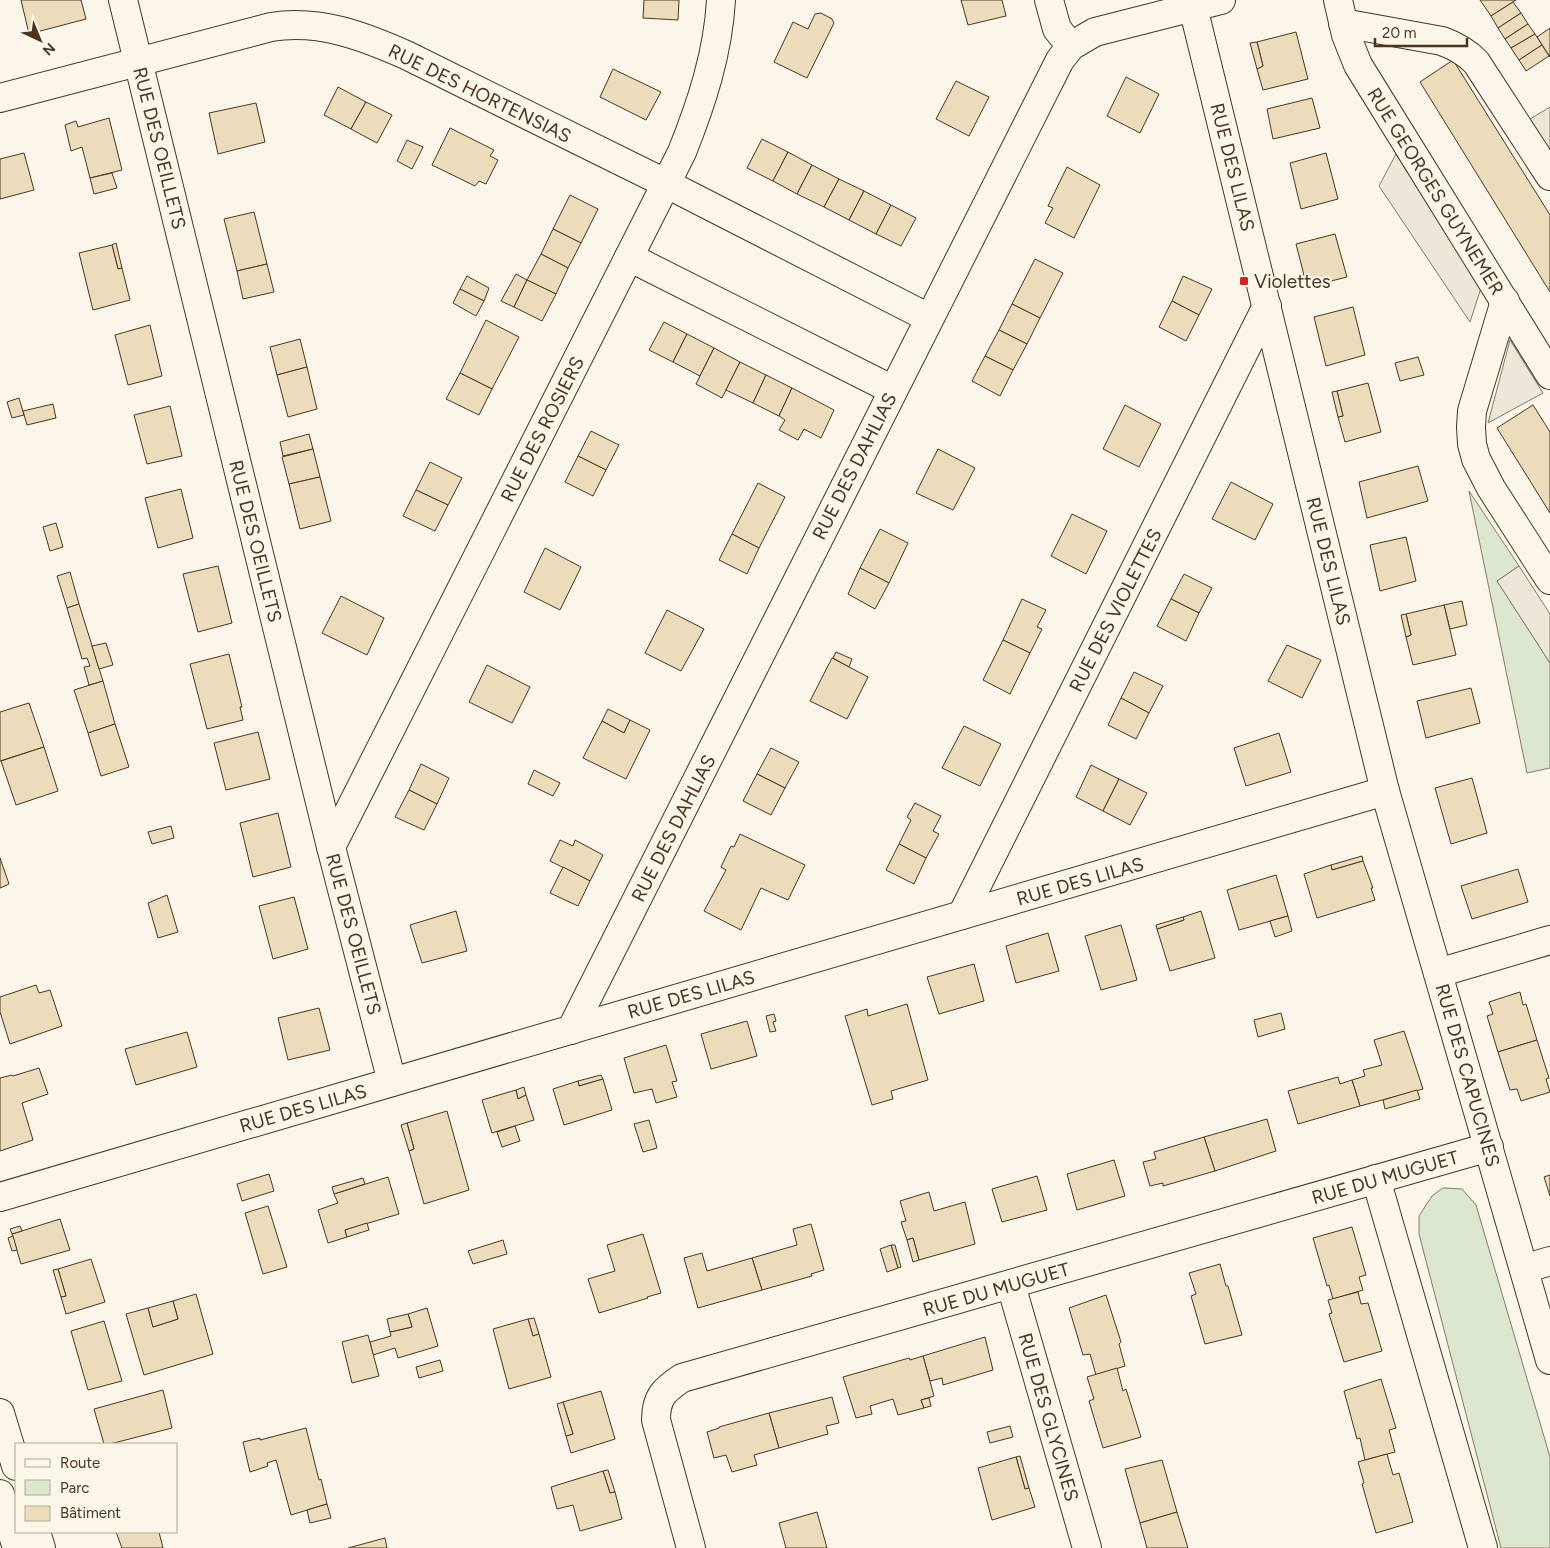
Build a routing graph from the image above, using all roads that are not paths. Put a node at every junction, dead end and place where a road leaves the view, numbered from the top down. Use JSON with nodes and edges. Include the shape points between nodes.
{"nodes":[{"id":1,"x":123,"y":0,"type":"edge"},
{"id":2,"x":722,"y":0,"type":"edge"},
{"id":3,"x":1049,"y":0,"type":"edge"},
{"id":4,"x":1221,"y":0,"type":"edge"},
{"id":5,"x":1193,"y":7,"type":"junction"},
{"id":6,"x":1340,"y":11,"type":"edge"},
{"id":7,"x":1071,"y":46,"type":"junction"},
{"id":8,"x":138,"y":61,"type":"junction"},
{"id":9,"x":0,"y":98,"type":"edge"},
{"id":10,"x":1550,"y":176,"type":"edge"},
{"id":11,"x":667,"y":184,"type":"junction"},
{"id":12,"x":629,"y":257,"type":"junction"},
{"id":13,"x":1505,"y":301,"type":"junction"},
{"id":14,"x":1267,"y":306,"type":"junction"},
{"id":15,"x":929,"y":318,"type":"junction"},
{"id":16,"x":1550,"y":375,"type":"edge"},
{"id":17,"x":892,"y":390,"type":"junction"},
{"id":18,"x":1550,"y":580,"type":"edge"},
{"id":19,"x":1385,"y":791,"type":"junction"},
{"id":20,"x":331,"y":847,"type":"junction"},
{"id":21,"x":962,"y":915,"type":"junction"},
{"id":22,"x":1550,"y":940,"type":"edge"},
{"id":23,"x":1438,"y":973,"type":"junction"},
{"id":24,"x":571,"y":1030,"type":"junction"},
{"id":25,"x":392,"y":1082,"type":"junction"},
{"id":26,"x":1488,"y":1147,"type":"junction"},
{"id":27,"x":1376,"y":1179,"type":"junction"},
{"id":28,"x":0,"y":1197,"type":"edge"},
{"id":29,"x":1550,"y":1261,"type":"edge"},
{"id":30,"x":1524,"y":1269,"type":"junction"},
{"id":31,"x":1011,"y":1285,"type":"junction"},
{"id":32,"x":1550,"y":1360,"type":"edge"},
{"id":33,"x":0,"y":1413,"type":"edge"},
{"id":34,"x":15,"y":1463,"type":"edge"},
{"id":35,"x":0,"y":1494,"type":"edge"},
{"id":36,"x":36,"y":1533,"type":"edge"},
{"id":37,"x":17,"y":1548,"type":"edge"},
{"id":38,"x":41,"y":1548,"type":"edge"},
{"id":39,"x":691,"y":1548,"type":"edge"},
{"id":40,"x":1086,"y":1548,"type":"edge"},
{"id":41,"x":1483,"y":1548,"type":"edge"}],
"edges":[{"from":1,"to":8,"type":"street","name":"RUE DES OEILLETS"},
{"from":2,"to":11,"type":"street","name":"RUE DES ROSIERS","via":[[710,72],[693,125]]},
{"from":3,"to":7,"type":"street","via":[[1057,29]]},
{"from":4,"to":5,"type":"street","name":"RUE DES DAHLIAS"},
{"from":5,"to":7,"type":"street","name":"RUE DES DAHLIAS","via":[[1104,29]]},
{"from":5,"to":14,"type":"street","name":"RUE DES LILAS"},
{"from":6,"to":10,"type":"street","via":[[1442,41],[1467,52]]},
{"from":6,"to":13,"type":"street","name":"RUE GEORGES GUYNEMER","via":[[1358,65]]},
{"from":7,"to":15,"type":"street","name":"RUE DES DAHLIAS","via":[[1053,71]]},
{"from":8,"to":9,"type":"street","name":"RUE DES HORTENSIAS"},
{"from":8,"to":11,"type":"street","name":"RUE DES HORTENSIAS","via":[[271,26],[302,24],[340,30],[406,55]]},
{"from":8,"to":20,"type":"street","name":"RUE DES OEILLETS"},
{"from":11,"to":12,"type":"street","name":"RUE DES ROSIERS"},
{"from":11,"to":15,"type":"street","name":"RUE DES HORTENSIAS"},
{"from":12,"to":17,"type":"street"},
{"from":12,"to":20,"type":"street","name":"RUE DES ROSIERS"},
{"from":13,"to":16,"type":"street","name":"RUE GEORGES GUYNEMER"},
{"from":13,"to":18,"type":"street","via":[[1472,411],[1472,444],[1490,488]]},
{"from":14,"to":19,"type":"street","name":"RUE DES LILAS"},
{"from":14,"to":21,"type":"street","name":"RUE DES VIOLETTES"},
{"from":15,"to":17,"type":"street","name":"RUE DES DAHLIAS"},
{"from":17,"to":24,"type":"street","name":"RUE DES DAHLIAS"},
{"from":19,"to":21,"type":"street","name":"RUE DES LILAS"},
{"from":19,"to":23,"type":"street","name":"RUE DES CAPUCINES"},
{"from":20,"to":25,"type":"street","name":"RUE DES OEILLETS"},
{"from":21,"to":24,"type":"street","name":"RUE DES LILAS"},
{"from":22,"to":23,"type":"street"},
{"from":23,"to":26,"type":"street","name":"RUE DES CAPUCINES"},
{"from":24,"to":25,"type":"street","name":"RUE DES LILAS"},
{"from":25,"to":28,"type":"street","name":"RUE DES LILAS"},
{"from":26,"to":27,"type":"street","name":"RUE DU MUGUET"},
{"from":26,"to":30,"type":"street","name":"RUE DES CAPUCINES"},
{"from":27,"to":31,"type":"street","name":"RUE DU MUGUET"},
{"from":27,"to":41,"type":"street"},
{"from":29,"to":30,"type":"street"},
{"from":30,"to":32,"type":"street","name":"RUE DES CAPUCINES"},
{"from":31,"to":39,"type":"street","name":"RUE DU MUGUET","via":[[693,1374],[664,1391],[659,1399],[656,1420]]},
{"from":31,"to":40,"type":"street","name":"RUE DES GLYCINES"},
{"from":33,"to":34,"type":"street"},
{"from":35,"to":37,"type":"street"},
{"from":36,"to":38,"type":"street"}]}
